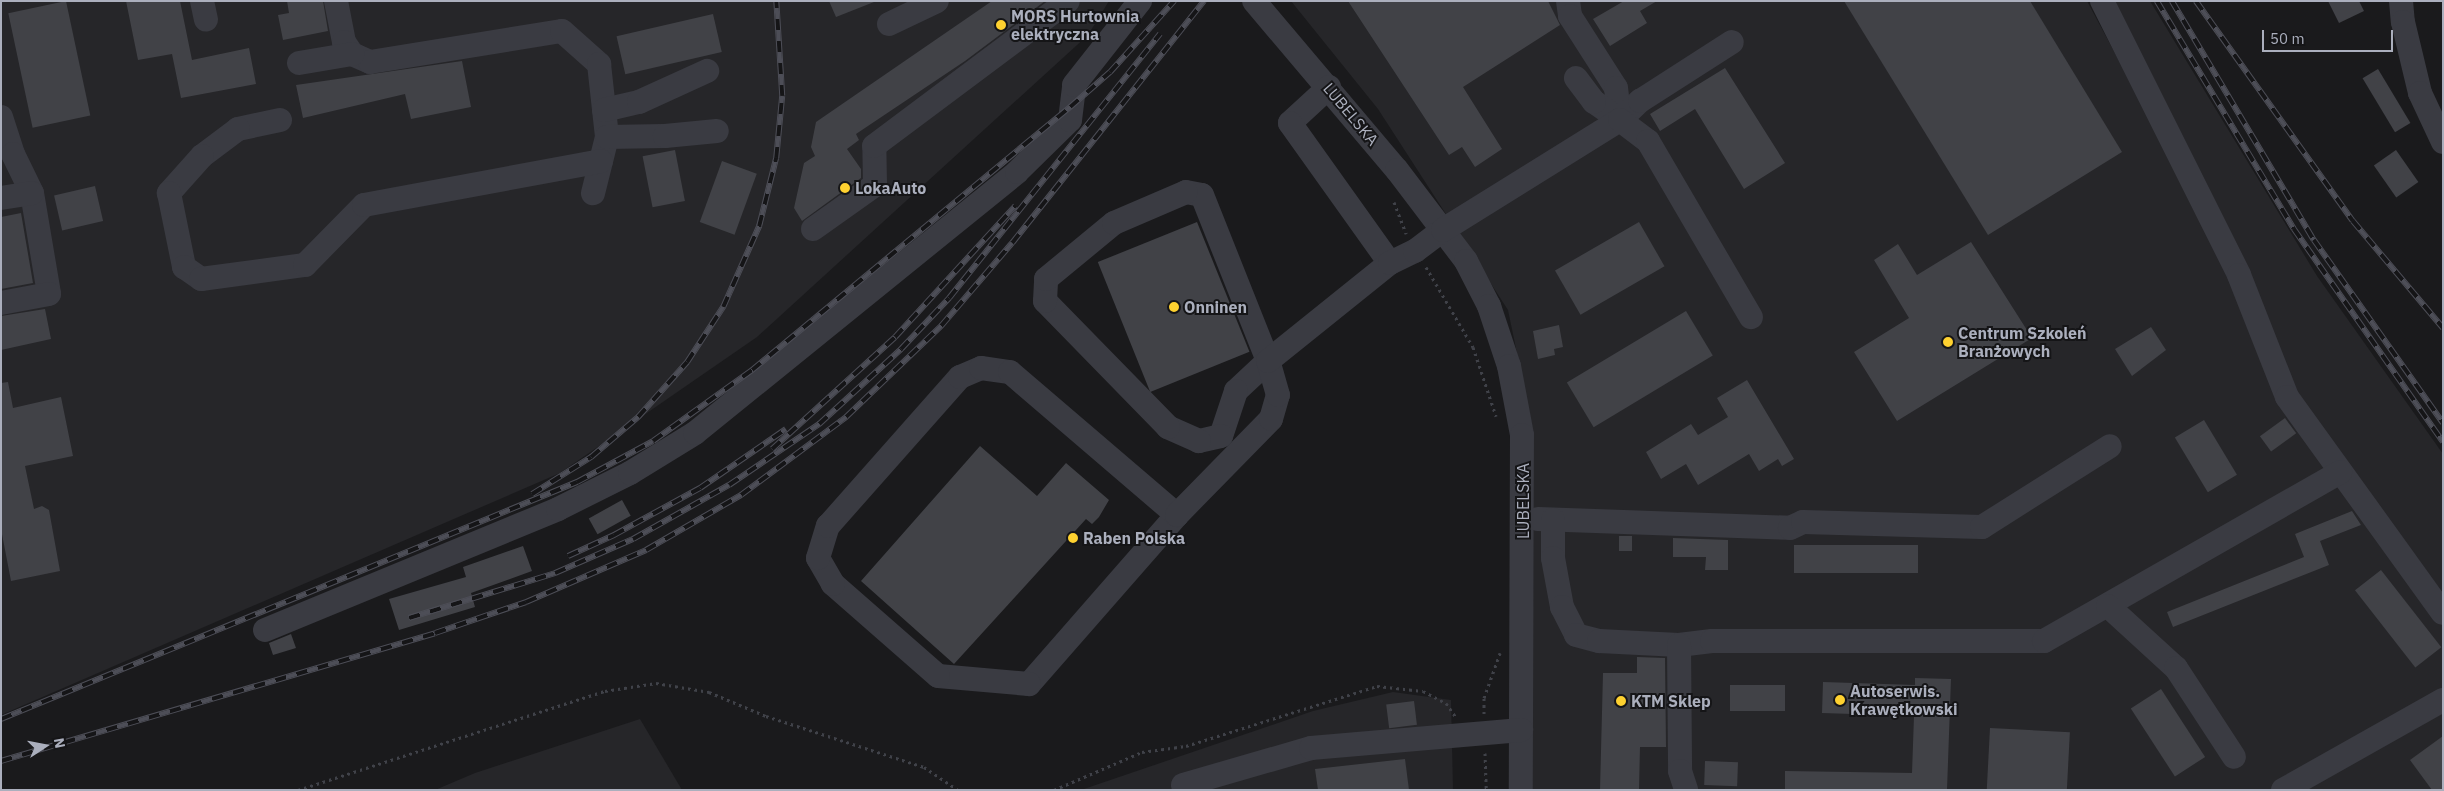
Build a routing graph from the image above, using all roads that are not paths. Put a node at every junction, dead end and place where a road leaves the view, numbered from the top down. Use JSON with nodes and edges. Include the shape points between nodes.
{"nodes":[{"id":1,"x":336,"y":1,"type":"edge"},
{"id":2,"x":937,"y":1,"type":"edge"},
{"id":3,"x":1068,"y":1,"type":"edge"},
{"id":4,"x":1140,"y":1,"type":"edge"},
{"id":5,"x":1254,"y":1,"type":"edge"},
{"id":6,"x":1568,"y":1,"type":"edge"},
{"id":7,"x":2102,"y":1,"type":"edge"},
{"id":8,"x":2401,"y":1,"type":"edge"},
{"id":9,"x":889,"y":24,"type":"dead end"},
{"id":10,"x":1732,"y":42,"type":"dead end"},
{"id":11,"x":352,"y":54,"type":"junction"},
{"id":12,"x":299,"y":63,"type":"dead end"},
{"id":13,"x":707,"y":71,"type":"dead end"},
{"id":14,"x":1576,"y":78,"type":"dead end"},
{"id":15,"x":1329,"y":87,"type":"junction"},
{"id":16,"x":604,"y":110,"type":"junction"},
{"id":17,"x":1,"y":117,"type":"edge"},
{"id":18,"x":280,"y":120,"type":"dead end"},
{"id":19,"x":1620,"y":120,"type":"junction"},
{"id":20,"x":717,"y":131,"type":"dead end"},
{"id":21,"x":606,"y":137,"type":"junction"},
{"id":22,"x":2443,"y":142,"type":"edge"},
{"id":23,"x":601,"y":161,"type":"junction"},
{"id":24,"x":32,"y":193,"type":"junction"},
{"id":25,"x":593,"y":193,"type":"dead end"},
{"id":26,"x":1,"y":198,"type":"edge"},
{"id":27,"x":813,"y":229,"type":"dead end"},
{"id":28,"x":1443,"y":230,"type":"junction"},
{"id":29,"x":1390,"y":263,"type":"junction"},
{"id":30,"x":1,"y":303,"type":"edge"},
{"id":31,"x":1751,"y":317,"type":"dead end"},
{"id":32,"x":1268,"y":360,"type":"junction"},
{"id":33,"x":2110,"y":446,"type":"dead end"},
{"id":34,"x":2340,"y":472,"type":"junction"},
{"id":35,"x":1177,"y":515,"type":"junction"},
{"id":36,"x":1524,"y":518,"type":"junction"},
{"id":37,"x":1553,"y":520,"type":"junction"},
{"id":38,"x":2108,"y":606,"type":"junction"},
{"id":39,"x":2443,"y":613,"type":"edge"},
{"id":40,"x":265,"y":630,"type":"dead end"},
{"id":41,"x":1679,"y":645,"type":"junction"},
{"id":42,"x":2443,"y":700,"type":"edge"},
{"id":43,"x":1521,"y":730,"type":"junction"},
{"id":44,"x":2234,"y":757,"type":"dead end"},
{"id":45,"x":1184,"y":785,"type":"dead end"},
{"id":46,"x":1521,"y":790,"type":"edge"},
{"id":47,"x":1686,"y":790,"type":"edge"},
{"id":48,"x":2283,"y":790,"type":"edge"}],
"edges":[{"from":1,"to":11,"type":"street","via":[[344,42]]},
{"from":2,"to":9,"type":"street"},
{"from":3,"to":27,"type":"street","via":[[874,146],[875,184]]},
{"from":4,"to":40,"type":"street","via":[[1074,84],[1070,120],[1017,172],[695,433],[630,473],[558,509]]},
{"from":5,"to":15,"type":"street","name":"LUBELSKA"},
{"from":6,"to":19,"type":"street","via":[[1570,16],[1616,88]]},
{"from":7,"to":34,"type":"street","via":[[2239,275],[2287,397]]},
{"from":8,"to":22,"type":"street","via":[[2420,93]]},
{"from":10,"to":19,"type":"street","via":[[1640,101]]},
{"from":11,"to":12,"type":"street"},
{"from":11,"to":16,"type":"street","via":[[370,62],[562,31],[599,64]]},
{"from":13,"to":16,"type":"street","via":[[639,102]]},
{"from":14,"to":19,"type":"street","via":[[1594,102]]},
{"from":15,"to":28,"type":"street","name":"LUBELSKA"},
{"from":15,"to":29,"type":"street","via":[[1290,123]]},
{"from":16,"to":21,"type":"street"},
{"from":17,"to":24,"type":"street","via":[[13,154]]},
{"from":18,"to":23,"type":"street","via":[[238,129],[202,156],[169,193],[184,267],[201,280],[305,266],[364,205]]},
{"from":19,"to":28,"type":"street"},
{"from":19,"to":31,"type":"street","via":[[1648,140]]},
{"from":20,"to":21,"type":"street"},
{"from":21,"to":23,"type":"street"},
{"from":23,"to":25,"type":"street"},
{"from":24,"to":26,"type":"street"},
{"from":24,"to":30,"type":"street","via":[[49,294]]},
{"from":28,"to":29,"type":"street","via":[[1415,251]]},
{"from":28,"to":36,"type":"street","name":"LUBELSKA","via":[[1476,276],[1508,366],[1522,435]]},
{"from":29,"to":32,"type":"street"},
{"from":32,"to":32,"type":"street","via":[[1202,195],[1186,192],[1114,223],[1046,279],[1045,301],[1168,427],[1199,441],[1221,436],[1236,392]]},
{"from":32,"to":35,"type":"street","via":[[1278,395],[1271,419]]},
{"from":33,"to":37,"type":"street","via":[[1982,527],[1803,522],[1790,528]]},
{"from":34,"to":38,"type":"street"},
{"from":34,"to":39,"type":"street"},
{"from":35,"to":35,"type":"street","via":[[1029,684],[938,676],[833,584],[818,558],[828,526],[960,376],[981,368],[1010,372]]},
{"from":36,"to":37,"type":"street"},
{"from":36,"to":43,"type":"street","name":"LUBELSKA"},
{"from":37,"to":41,"type":"street","via":[[1553,558],[1562,607],[1576,634],[1599,642]]},
{"from":38,"to":41,"type":"street","via":[[2044,641],[1712,641]]},
{"from":38,"to":44,"type":"street","via":[[2176,668]]},
{"from":41,"to":47,"type":"street","via":[[1680,771]]},
{"from":42,"to":48,"type":"street"},
{"from":43,"to":45,"type":"street","via":[[1312,748]]},
{"from":43,"to":46,"type":"street","name":"LUBELSKA"}]}
